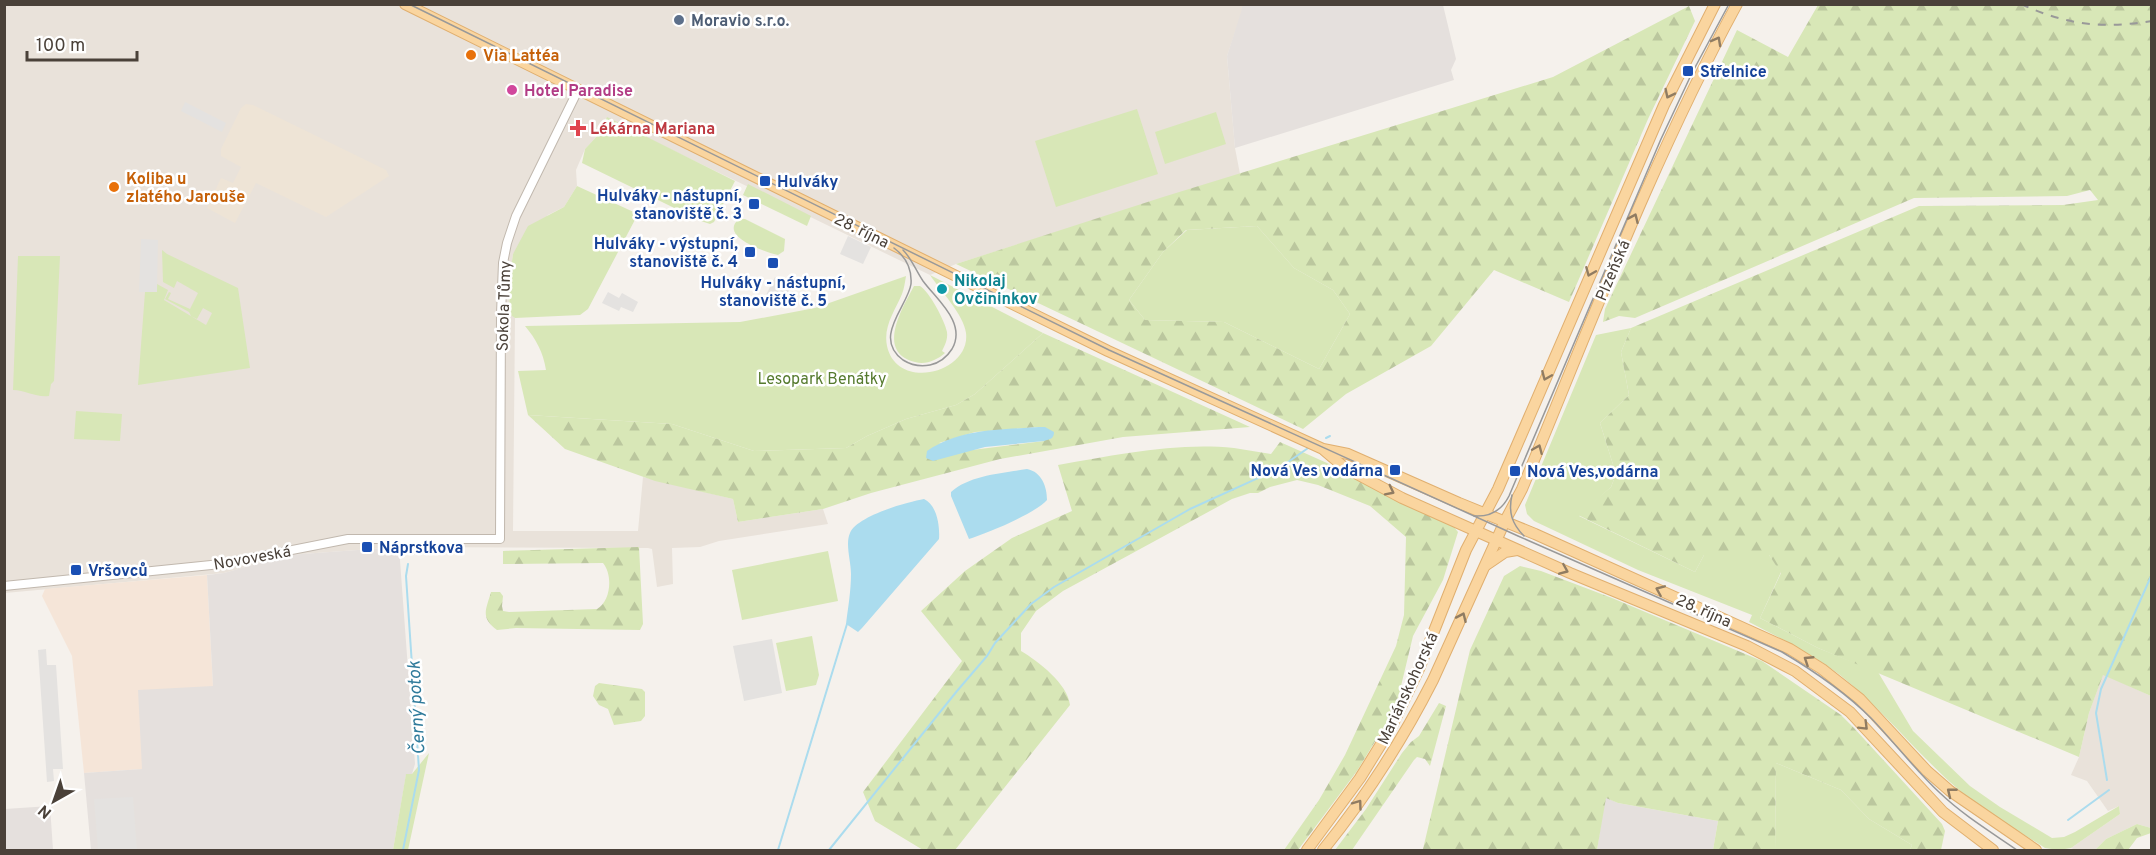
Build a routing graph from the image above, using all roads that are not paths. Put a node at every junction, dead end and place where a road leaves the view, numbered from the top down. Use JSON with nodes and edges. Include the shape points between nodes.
{"nodes":[{"id":1,"x":405,"y":4,"type":"edge"},
{"id":2,"x":1714,"y":4,"type":"edge"},
{"id":3,"x":1737,"y":4,"type":"edge"},
{"id":4,"x":578,"y":90,"type":"junction"},
{"id":5,"x":1323,"y":449,"type":"junction"},
{"id":6,"x":1485,"y":513,"type":"junction"},
{"id":7,"x":1505,"y":521,"type":"junction"},
{"id":8,"x":1476,"y":531,"type":"junction"},
{"id":9,"x":500,"y":539,"type":"joint"},
{"id":10,"x":1496,"y":540,"type":"junction"},
{"id":11,"x":1520,"y":551,"type":"junction"},
{"id":12,"x":1484,"y":568,"type":"junction"},
{"id":13,"x":4,"y":586,"type":"edge"},
{"id":14,"x":1307,"y":850,"type":"edge"},
{"id":15,"x":1323,"y":850,"type":"edge"},
{"id":16,"x":1993,"y":850,"type":"edge"},
{"id":17,"x":2036,"y":850,"type":"edge"}],
"edges":[{"from":1,"to":4,"type":"main road","name":"28. října"},
{"from":2,"to":6,"type":"main road","name":"Plzeňská","one_way":true,"via":[[1664,105]]},
{"from":7,"to":3,"type":"main road","name":"Plzeňská","one_way":true,"via":[[1522,489],[1680,113]]},
{"from":4,"to":5,"type":"main road","name":"28. října","via":[[1108,351]]},
{"from":4,"to":9,"type":"street","name":"Sokola Tůmy","via":[[516,216],[503,263]]},
{"from":5,"to":6,"type":"main road","name":"28. října","via":[[1348,454]]},
{"from":5,"to":8,"type":"main road","name":"28. října","one_way":true,"via":[[1364,478]]},
{"from":6,"to":7,"type":"main road","name":"28. října"},
{"from":6,"to":8,"type":"main road","name":"Mariánskohorská"},
{"from":7,"to":10,"type":"main road","name":"Plzeňská"},
{"from":17,"to":7,"type":"main road","name":"28. října","one_way":true,"via":[[1950,791],[1860,699],[1806,659]]},
{"from":8,"to":10,"type":"main road","name":"28. října"},
{"from":8,"to":14,"type":"main road","name":"Mariánskohorská","via":[[1391,728]]},
{"from":9,"to":13,"type":"street","name":"Novoveská","via":[[348,539],[221,564]]},
{"from":10,"to":11,"type":"main road","name":"28. října"},
{"from":10,"to":12,"type":"main road","name":"Mariánskohorská"},
{"from":11,"to":12,"type":"main road","via":[[1503,553]]},
{"from":11,"to":16,"type":"main road","name":"28. října","one_way":true,"via":[[1747,646],[1795,671],[1850,712],[1943,812]]},
{"from":15,"to":12,"type":"main road","name":"Mariánskohorská","one_way":true,"via":[[1371,786],[1420,705]]}]}
